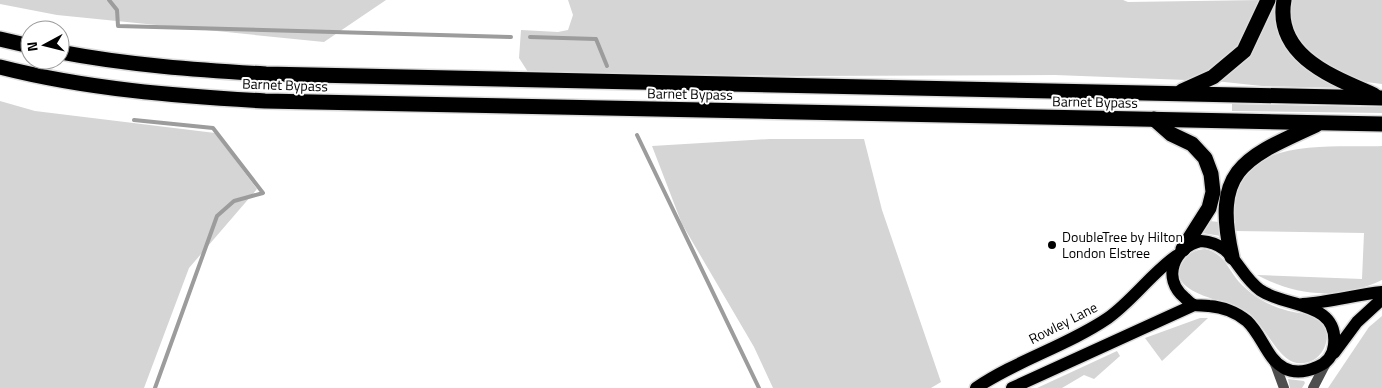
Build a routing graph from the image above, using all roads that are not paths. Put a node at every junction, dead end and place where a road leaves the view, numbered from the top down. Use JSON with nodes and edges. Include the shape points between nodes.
{"nodes":[{"id":1,"x":1268,"y":0,"type":"edge"},
{"id":2,"x":1284,"y":0,"type":"edge"},
{"id":3,"x":0,"y":39,"type":"edge"},
{"id":4,"x":20,"y":44,"type":"edge"},
{"id":5,"x":70,"y":54,"type":"edge"},
{"id":6,"x":0,"y":67,"type":"edge"},
{"id":7,"x":1179,"y":93,"type":"junction"},
{"id":8,"x":1381,"y":98,"type":"edge"},
{"id":9,"x":1154,"y":119,"type":"junction"},
{"id":10,"x":1320,"y":123,"type":"junction"},
{"id":11,"x":1382,"y":124,"type":"edge"},
{"id":12,"x":1181,"y":252,"type":"junction"},
{"id":13,"x":1232,"y":257,"type":"junction"},
{"id":14,"x":1382,"y":292,"type":"edge"},
{"id":15,"x":1382,"y":299,"type":"edge"},
{"id":16,"x":1300,"y":304,"type":"junction"},
{"id":17,"x":1194,"y":305,"type":"junction"},
{"id":18,"x":1329,"y":360,"type":"junction"},
{"id":19,"x":1274,"y":361,"type":"junction"},
{"id":20,"x":976,"y":388,"type":"edge"},
{"id":21,"x":1012,"y":388,"type":"edge"},
{"id":22,"x":1284,"y":388,"type":"edge"},
{"id":23,"x":1313,"y":388,"type":"edge"}],
"edges":[{"from":1,"to":7,"type":"highway","via":[[1244,52],[1213,77]]},
{"from":2,"to":8,"type":"highway","via":[[1283,20],[1288,35],[1302,56],[1326,73]]},
{"from":3,"to":4,"type":"highway"},
{"from":5,"to":7,"type":"highway","name":"Barnet Bypass","via":[[186,70],[266,74]]},
{"from":6,"to":9,"type":"highway","name":"Barnet Bypass","via":[[97,86],[265,101]]},
{"from":7,"to":8,"type":"highway","name":"Barnet Bypass"},
{"from":9,"to":10,"type":"highway","name":"Barnet Bypass"},
{"from":9,"to":12,"type":"highway","via":[[1171,134],[1192,144],[1205,158],[1211,174],[1213,192],[1209,208]]},
{"from":10,"to":11,"type":"highway","name":"Barnet Bypass"},
{"from":10,"to":13,"type":"highway","via":[[1260,151],[1241,167],[1232,180],[1225,207]]},
{"from":12,"to":13,"type":"main road","via":[[1192,243],[1211,242],[1226,249]]},
{"from":12,"to":17,"type":"main road","via":[[1172,268],[1172,279],[1179,293]]},
{"from":12,"to":20,"type":"main road","name":"Rowley Lane","via":[[1156,271],[1108,318]]},
{"from":13,"to":16,"type":"main road","via":[[1246,277],[1262,291]]},
{"from":14,"to":16,"type":"main road","via":[[1359,294],[1332,302]]},
{"from":15,"to":18,"type":"main road","via":[[1357,322]]},
{"from":16,"to":18,"type":"main road","via":[[1323,314],[1332,324],[1335,338]]},
{"from":17,"to":19,"type":"main road","via":[[1220,307],[1246,321],[1260,335]]},
{"from":17,"to":21,"type":"main road"},
{"from":18,"to":19,"type":"main road","via":[[1298,372],[1289,371]]},
{"from":18,"to":23,"type":"street"},
{"from":19,"to":22,"type":"street"}]}
